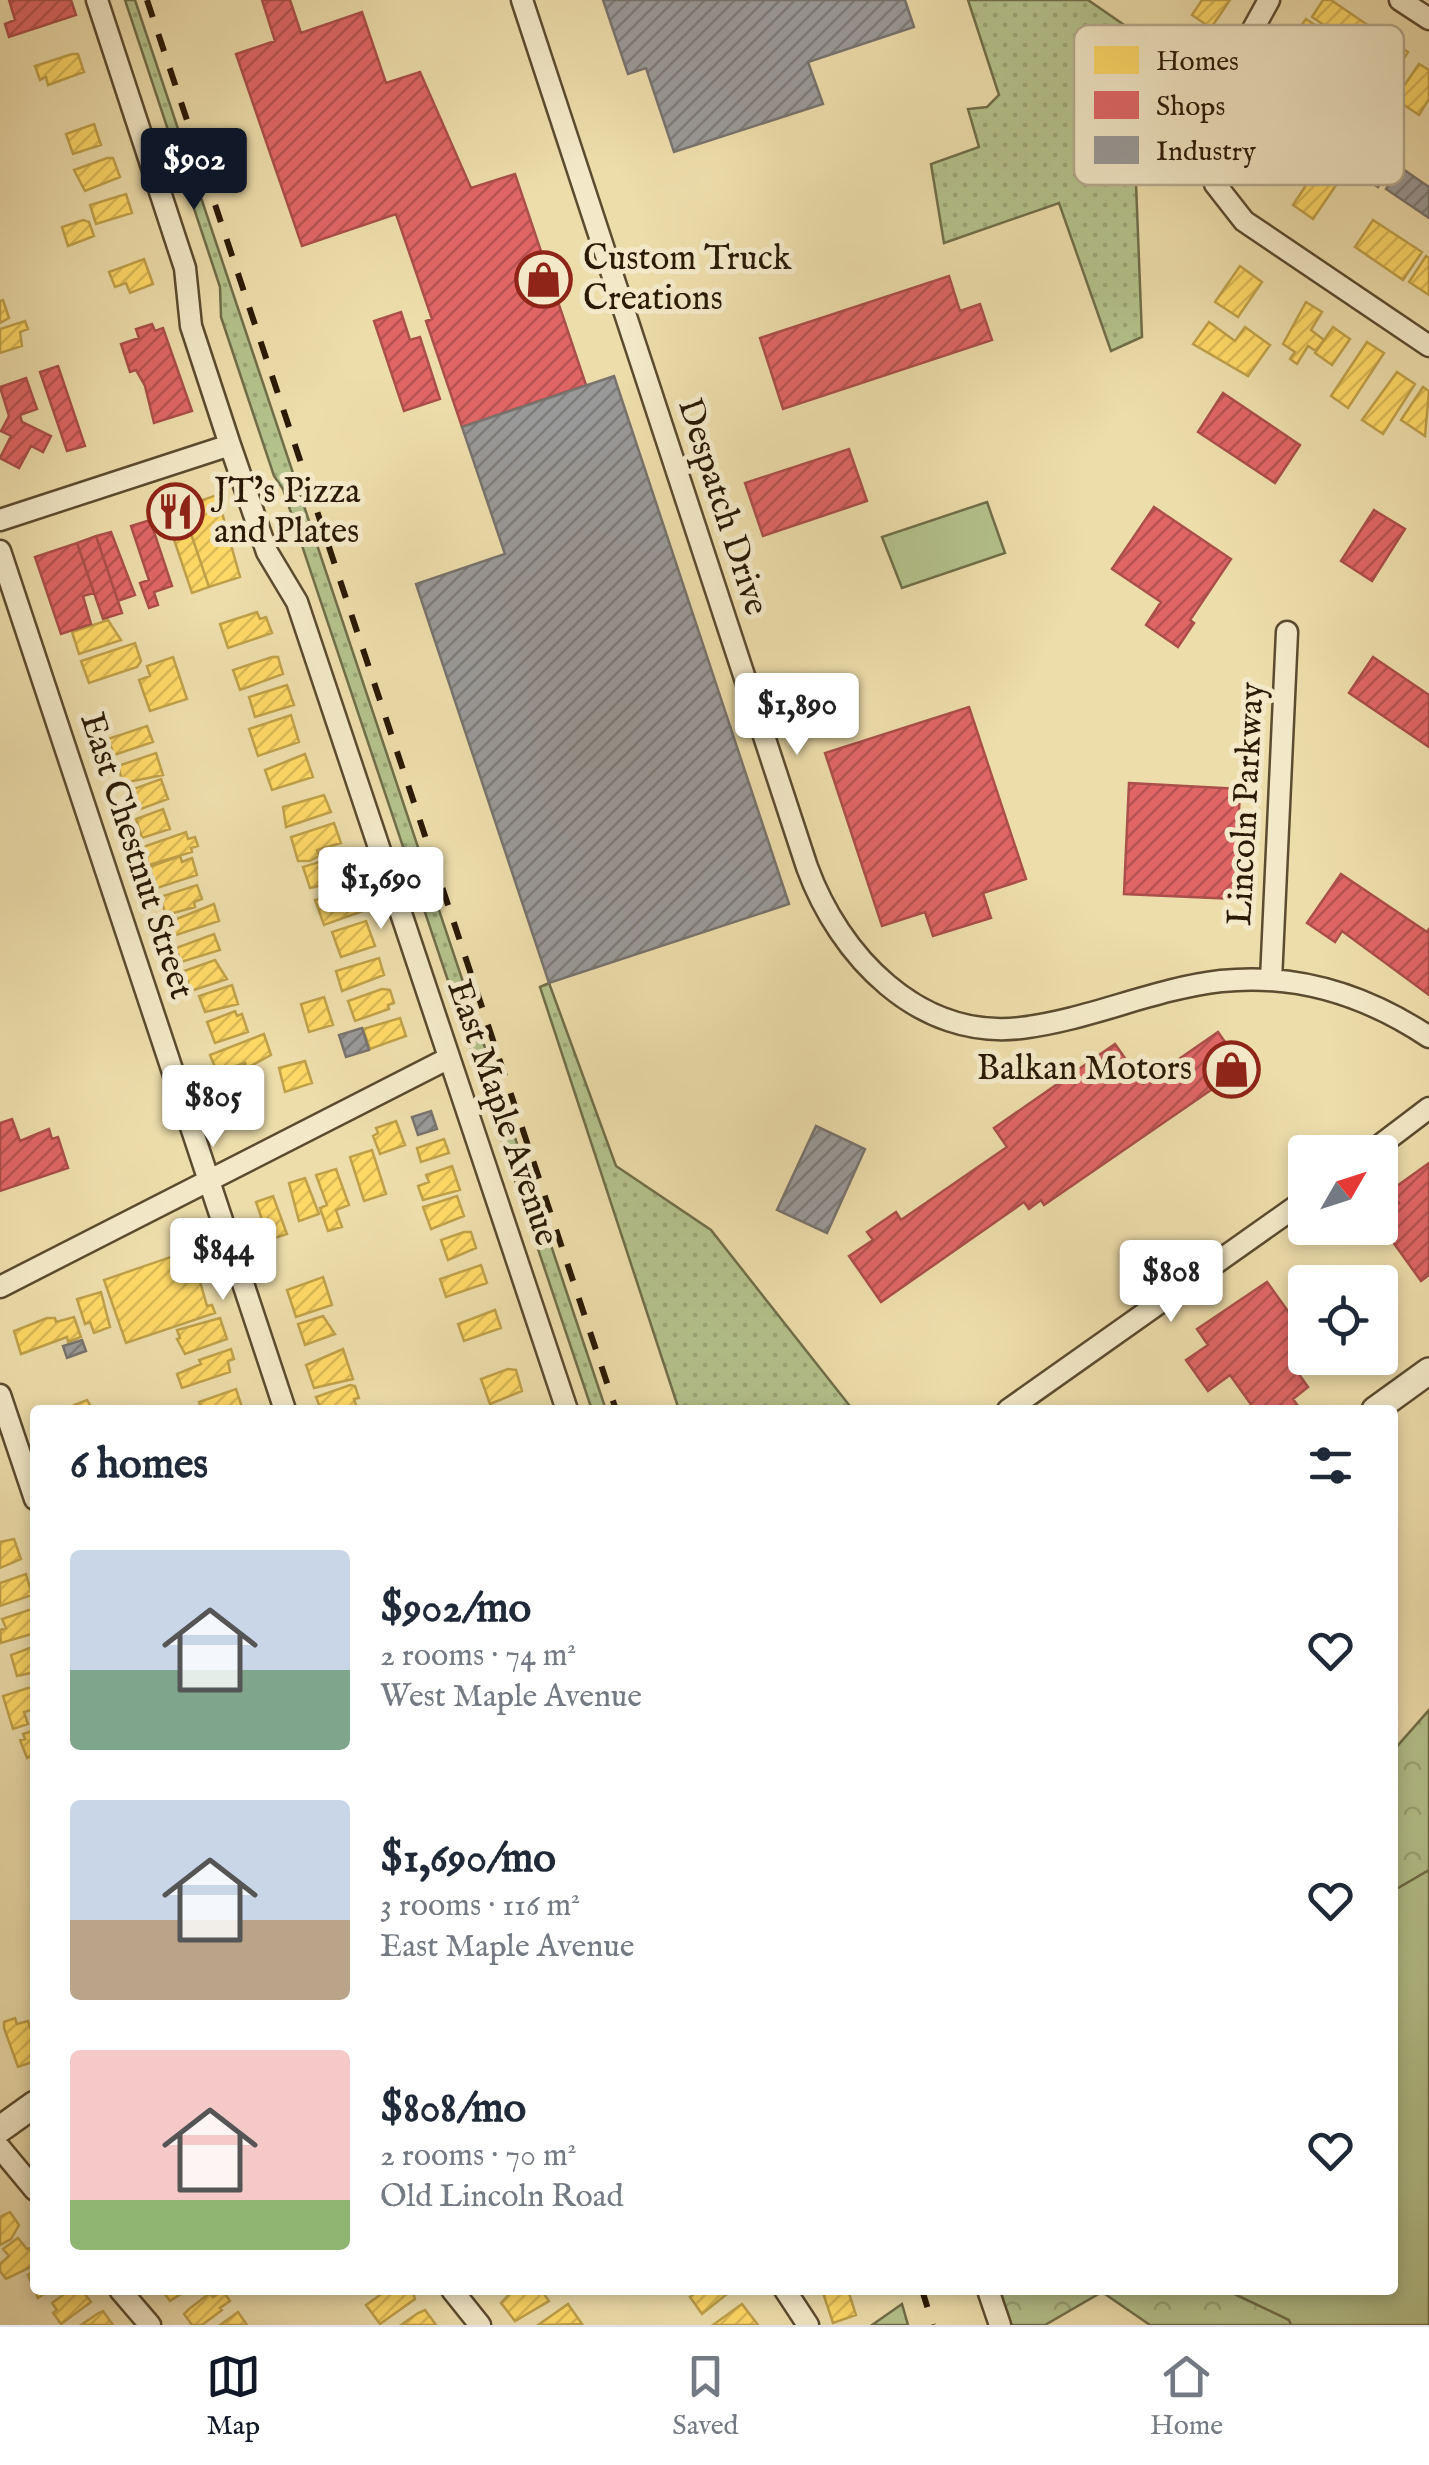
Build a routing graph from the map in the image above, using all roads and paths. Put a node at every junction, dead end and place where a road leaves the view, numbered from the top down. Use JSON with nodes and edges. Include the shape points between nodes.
{"nodes":[{"id":1,"x":96,"y":0,"type":"edge"},
{"id":2,"x":522,"y":0,"type":"edge"},
{"id":3,"x":1269,"y":0,"type":"edge"},
{"id":4,"x":1400,"y":0,"type":"edge"},
{"id":5,"x":1429,"y":20,"type":"edge"},
{"id":6,"x":1255,"y":25,"type":"edge"},
{"id":7,"x":1216,"y":185,"type":"edge"},
{"id":8,"x":1429,"y":346,"type":"edge"},
{"id":9,"x":230,"y":445,"type":"junction"},
{"id":10,"x":0,"y":520,"type":"edge"},
{"id":11,"x":0,"y":551,"type":"edge"},
{"id":12,"x":1287,"y":632,"type":"dead end"},
{"id":13,"x":1271,"y":980,"type":"junction"},
{"id":14,"x":1429,"y":1038,"type":"edge"},
{"id":15,"x":449,"y":1058,"type":"junction"},
{"id":16,"x":1429,"y":1108,"type":"edge"},
{"id":17,"x":1393,"y":1135,"type":"edge"},
{"id":18,"x":209,"y":1180,"type":"junction"},
{"id":19,"x":1288,"y":1212,"type":"edge"},
{"id":20,"x":0,"y":1287,"type":"edge"},
{"id":21,"x":1429,"y":1372,"type":"edge"},
{"id":22,"x":0,"y":1394,"type":"edge"},
{"id":23,"x":283,"y":1405,"type":"edge"},
{"id":24,"x":565,"y":1405,"type":"edge"},
{"id":25,"x":1015,"y":1405,"type":"edge"},
{"id":26,"x":1382,"y":1405,"type":"edge"},
{"id":27,"x":30,"y":1484,"type":"edge"},
{"id":28,"x":30,"y":2108,"type":"edge"},
{"id":29,"x":0,"y":2129,"type":"edge"},
{"id":30,"x":0,"y":2148,"type":"edge"},
{"id":31,"x":30,"y":2184,"type":"edge"},
{"id":32,"x":124,"y":2295,"type":"edge"},
{"id":33,"x":456,"y":2295,"type":"edge"},
{"id":34,"x":787,"y":2295,"type":"edge"},
{"id":35,"x":990,"y":2295,"type":"edge"},
{"id":36,"x":150,"y":2325,"type":"edge"},
{"id":37,"x":480,"y":2325,"type":"edge"},
{"id":38,"x":808,"y":2325,"type":"edge"},
{"id":39,"x":1000,"y":2325,"type":"edge"}],
"edges":[{"from":1,"to":9,"type":"street","name":"East Maple Avenue","via":[[185,268],[191,326]]},
{"from":2,"to":13,"type":"street","name":"Despatch Drive","via":[[807,867],[840,936],[898,994],[970,1026],[1022,1028],[1170,990]]},
{"from":3,"to":6,"type":"street"},
{"from":4,"to":5,"type":"street"},
{"from":7,"to":8,"type":"street","via":[[1244,222]]},
{"from":9,"to":10,"type":"street"},
{"from":9,"to":15,"type":"street","name":"East Maple Avenue","via":[[266,552],[297,602]]},
{"from":11,"to":18,"type":"street","name":"East Chestnut Street"},
{"from":12,"to":13,"type":"street","name":"Lincoln Parkway"},
{"from":13,"to":14,"type":"street","name":"Despatch Drive","via":[[1338,992]]},
{"from":15,"to":18,"type":"street"},
{"from":15,"to":24,"type":"street","name":"East Maple Avenue"},
{"from":16,"to":17,"type":"street"},
{"from":18,"to":20,"type":"street"},
{"from":18,"to":23,"type":"street","name":"East Chestnut Street"},
{"from":19,"to":25,"type":"street"},
{"from":21,"to":26,"type":"street"},
{"from":22,"to":27,"type":"street"},
{"from":28,"to":29,"type":"street"},
{"from":30,"to":31,"type":"street"},
{"from":32,"to":36,"type":"street"},
{"from":33,"to":37,"type":"street"},
{"from":34,"to":38,"type":"street"},
{"from":35,"to":39,"type":"street"}]}
